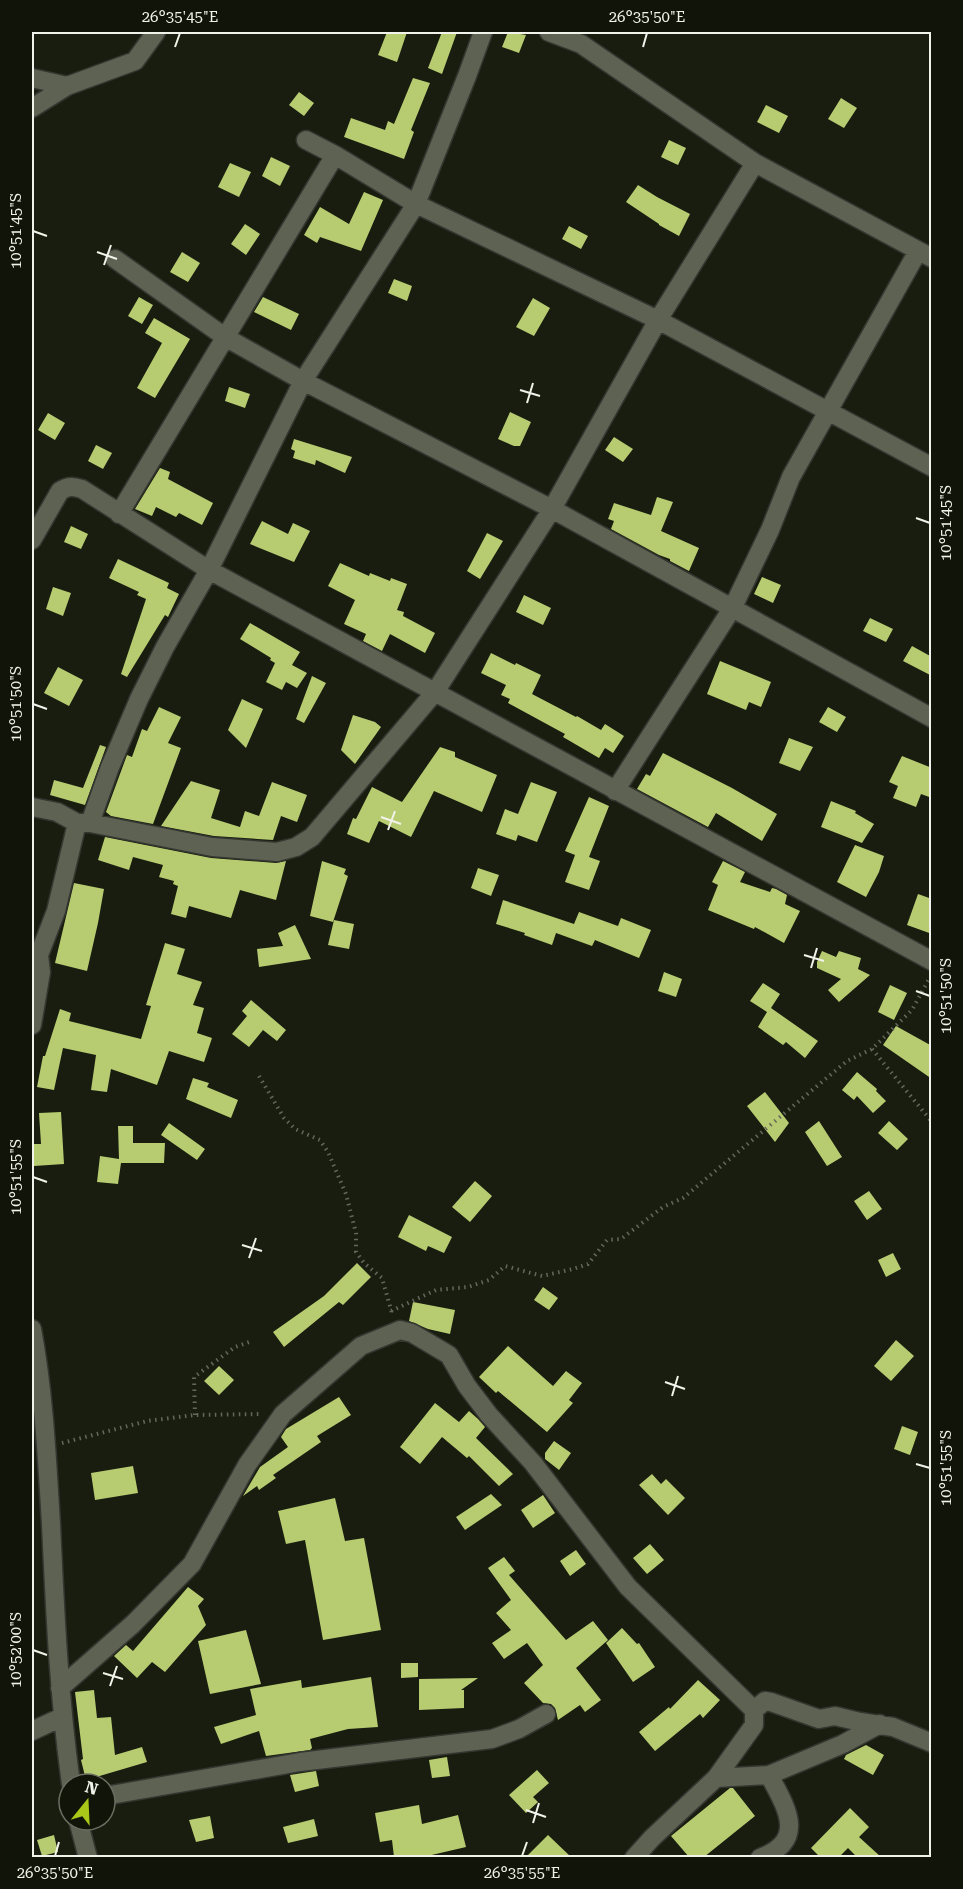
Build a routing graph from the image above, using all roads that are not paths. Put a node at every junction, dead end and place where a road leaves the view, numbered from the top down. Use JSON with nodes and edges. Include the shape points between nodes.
{"nodes":[{"id":1,"x":156,"y":32,"type":"edge"},
{"id":2,"x":483,"y":32,"type":"edge"},
{"id":3,"x":549,"y":32,"type":"edge"},
{"id":4,"x":32,"y":78,"type":"edge"},
{"id":5,"x":67,"y":86,"type":"junction"},
{"id":6,"x":32,"y":108,"type":"edge"},
{"id":7,"x":306,"y":140,"type":"dead end"},
{"id":8,"x":335,"y":155,"type":"junction"},
{"id":9,"x":755,"y":163,"type":"junction"},
{"id":10,"x":416,"y":204,"type":"junction"},
{"id":11,"x":925,"y":254,"type":"edge"},
{"id":12,"x":115,"y":260,"type":"dead end"},
{"id":13,"x":658,"y":320,"type":"junction"},
{"id":14,"x":225,"y":336,"type":"junction"},
{"id":15,"x":303,"y":381,"type":"junction"},
{"id":16,"x":828,"y":410,"type":"junction"},
{"id":17,"x":932,"y":467,"type":"edge"},
{"id":18,"x":552,"y":509,"type":"junction"},
{"id":19,"x":119,"y":513,"type":"junction"},
{"id":20,"x":32,"y":540,"type":"edge"},
{"id":21,"x":209,"y":570,"type":"junction"},
{"id":22,"x":733,"y":607,"type":"junction"},
{"id":23,"x":435,"y":692,"type":"junction"},
{"id":24,"x":932,"y":718,"type":"edge"},
{"id":25,"x":615,"y":791,"type":"junction"},
{"id":26,"x":32,"y":807,"type":"edge"},
{"id":27,"x":84,"y":823,"type":"junction"},
{"id":28,"x":932,"y":961,"type":"edge"},
{"id":29,"x":32,"y":1025,"type":"edge"},
{"id":30,"x":32,"y":1329,"type":"edge"},
{"id":31,"x":60,"y":1688,"type":"junction"},
{"id":32,"x":754,"y":1710,"type":"junction"},
{"id":33,"x":546,"y":1714,"type":"dead end"},
{"id":34,"x":62,"y":1717,"type":"junction"},
{"id":35,"x":880,"y":1724,"type":"junction"},
{"id":36,"x":32,"y":1731,"type":"edge"},
{"id":37,"x":932,"y":1743,"type":"edge"},
{"id":38,"x":69,"y":1772,"type":"edge"},
{"id":39,"x":769,"y":1775,"type":"junction"},
{"id":40,"x":716,"y":1778,"type":"junction"},
{"id":41,"x":117,"y":1794,"type":"edge"},
{"id":42,"x":81,"y":1832,"type":"edge"},
{"id":43,"x":88,"y":1857,"type":"edge"},
{"id":44,"x":634,"y":1857,"type":"edge"},
{"id":45,"x":760,"y":1857,"type":"edge"}],
"edges":[{"from":1,"to":5,"type":"street","via":[[135,61]]},
{"from":2,"to":10,"type":"street"},
{"from":3,"to":9,"type":"street","via":[[580,44]]},
{"from":4,"to":5,"type":"street"},
{"from":5,"to":6,"type":"street"},
{"from":7,"to":8,"type":"street"},
{"from":8,"to":10,"type":"street"},
{"from":8,"to":14,"type":"street"},
{"from":9,"to":11,"type":"street"},
{"from":9,"to":13,"type":"street"},
{"from":10,"to":13,"type":"street"},
{"from":10,"to":15,"type":"street"},
{"from":11,"to":16,"type":"street"},
{"from":12,"to":14,"type":"street"},
{"from":13,"to":16,"type":"street"},
{"from":13,"to":18,"type":"street"},
{"from":14,"to":15,"type":"street"},
{"from":14,"to":19,"type":"street"},
{"from":15,"to":18,"type":"street"},
{"from":15,"to":21,"type":"street"},
{"from":16,"to":17,"type":"street"},
{"from":16,"to":22,"type":"street","via":[[791,477]]},
{"from":18,"to":22,"type":"street"},
{"from":18,"to":23,"type":"street"},
{"from":19,"to":20,"type":"street","via":[[82,489],[67,487],[60,491]]},
{"from":19,"to":21,"type":"street"},
{"from":21,"to":23,"type":"street"},
{"from":21,"to":27,"type":"street","via":[[139,699]]},
{"from":22,"to":24,"type":"street"},
{"from":22,"to":25,"type":"street"},
{"from":23,"to":25,"type":"street"},
{"from":23,"to":27,"type":"street","via":[[312,837],[296,847],[277,852],[212,847]]},
{"from":25,"to":28,"type":"street"},
{"from":26,"to":27,"type":"street"},
{"from":27,"to":29,"type":"street","via":[[39,955],[41,972]]},
{"from":30,"to":31,"type":"street","via":[[47,1447]]},
{"from":31,"to":32,"type":"street","via":[[133,1624],[192,1564],[247,1465],[283,1414],[361,1346],[400,1330],[449,1355],[489,1415],[533,1462],[628,1587]]},
{"from":31,"to":34,"type":"street"},
{"from":32,"to":35,"type":"street","via":[[765,1701],[819,1719],[835,1716]]},
{"from":32,"to":40,"type":"street","via":[[754,1725]]},
{"from":33,"to":41,"type":"street","via":[[492,1739],[300,1762]]},
{"from":34,"to":36,"type":"street"},
{"from":34,"to":38,"type":"street"},
{"from":35,"to":37,"type":"street"},
{"from":35,"to":39,"type":"street"},
{"from":39,"to":40,"type":"street"},
{"from":39,"to":45,"type":"street","via":[[790,1821],[790,1830],[778,1848]]},
{"from":40,"to":44,"type":"street"},
{"from":42,"to":43,"type":"street"}]}
